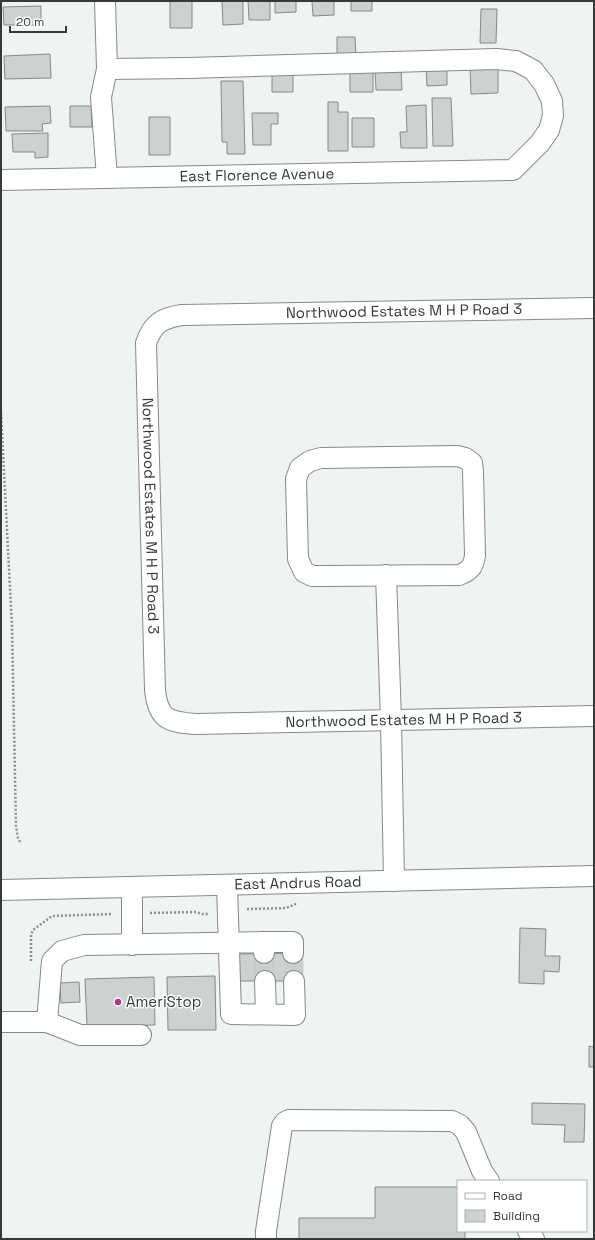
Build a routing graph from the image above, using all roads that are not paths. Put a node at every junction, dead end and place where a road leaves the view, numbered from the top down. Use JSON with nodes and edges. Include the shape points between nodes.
{"nodes":[{"id":1,"x":105,"y":1,"type":"edge"},
{"id":2,"x":107,"y":68,"type":"junction"},
{"id":3,"x":107,"y":178,"type":"junction"},
{"id":4,"x":1,"y":180,"type":"edge"},
{"id":5,"x":594,"y":308,"type":"edge"},
{"id":6,"x":386,"y":575,"type":"junction"},
{"id":7,"x":594,"y":716,"type":"edge"},
{"id":8,"x":391,"y":720,"type":"junction"},
{"id":9,"x":594,"y":876,"type":"edge"},
{"id":10,"x":394,"y":881,"type":"junction"},
{"id":11,"x":227,"y":885,"type":"junction"},
{"id":12,"x":132,"y":887,"type":"junction"},
{"id":13,"x":1,"y":890,"type":"edge"},
{"id":14,"x":229,"y":943,"type":"junction"},
{"id":15,"x":132,"y":945,"type":"junction"},
{"id":16,"x":294,"y":953,"type":"tunnel mouth"},
{"id":17,"x":265,"y":981,"type":"tunnel mouth"},
{"id":18,"x":294,"y":981,"type":"tunnel mouth"},
{"id":19,"x":266,"y":1014,"type":"junction"},
{"id":20,"x":1,"y":1022,"type":"edge"},
{"id":21,"x":47,"y":1022,"type":"junction"},
{"id":22,"x":141,"y":1035,"type":"dead end"},
{"id":23,"x":488,"y":1180,"type":"edge"},
{"id":24,"x":266,"y":1239,"type":"edge"}],
"edges":[{"from":1,"to":2,"type":"street"},
{"from":2,"to":3,"type":"street","via":[[101,97]]},
{"from":2,"to":3,"type":"street","name":"East Florence Avenue","via":[[516,61],[533,70],[544,84],[552,101],[553,116],[549,130],[540,143],[513,170]]},
{"from":3,"to":4,"type":"street","name":"East Florence Avenue"},
{"from":5,"to":8,"type":"street","name":"Northwood Estates M H P Road 3","via":[[182,315],[158,323],[149,335],[146,343],[148,449],[155,690],[158,709],[171,721],[183,724]]},
{"from":6,"to":6,"type":"street","via":[[459,575],[471,568],[475,554],[472,463],[457,456],[321,458],[310,461],[300,468],[296,479],[298,559],[304,572],[312,576]]},
{"from":6,"to":8,"type":"street"},
{"from":7,"to":8,"type":"street","name":"Northwood Estates M H P Road 3"},
{"from":8,"to":10,"type":"street"},
{"from":9,"to":10,"type":"street","name":"East Andrus Road"},
{"from":10,"to":11,"type":"street","name":"East Andrus Road"},
{"from":11,"to":12,"type":"street","name":"East Andrus Road"},
{"from":11,"to":14,"type":"street"},
{"from":12,"to":13,"type":"street","name":"East Andrus Road"},
{"from":12,"to":15,"type":"street"},
{"from":14,"to":15,"type":"street"},
{"from":14,"to":16,"type":"street","via":[[264,948],[294,942]]},
{"from":14,"to":19,"type":"street","via":[[231,1014]]},
{"from":15,"to":21,"type":"street","via":[[84,946],[62,951],[52,961]]},
{"from":17,"to":19,"type":"street"},
{"from":18,"to":19,"type":"street","via":[[295,1015]]},
{"from":20,"to":21,"type":"street"},
{"from":21,"to":22,"type":"street","via":[[80,1035]]},
{"from":23,"to":24,"type":"street","via":[[466,1132],[452,1121],[289,1120],[282,1126]]}]}
